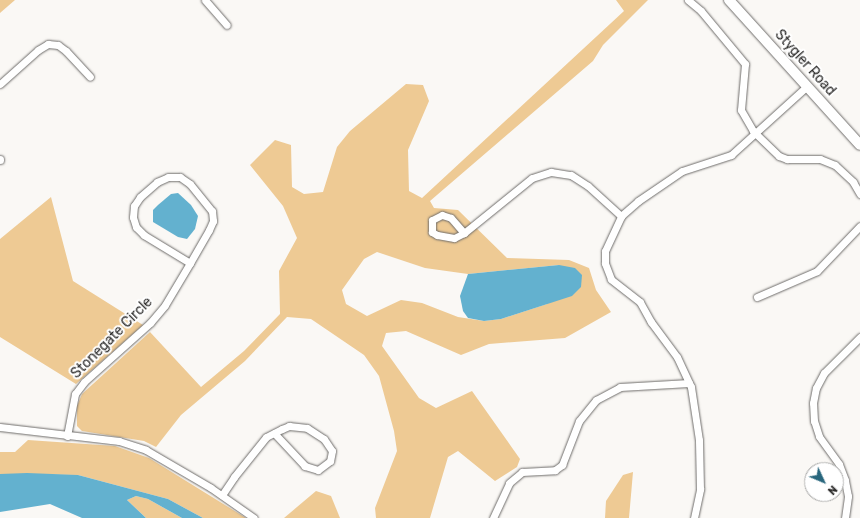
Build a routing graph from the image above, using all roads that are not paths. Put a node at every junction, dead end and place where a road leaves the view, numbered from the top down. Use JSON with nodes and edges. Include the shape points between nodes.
{"nodes":[{"id":1,"x":205,"y":0,"type":"edge"},
{"id":2,"x":688,"y":0,"type":"edge"},
{"id":3,"x":729,"y":0,"type":"edge"},
{"id":4,"x":227,"y":25,"type":"dead end"},
{"id":5,"x":90,"y":77,"type":"dead end"},
{"id":6,"x":0,"y":84,"type":"edge"},
{"id":7,"x":807,"y":86,"type":"junction"},
{"id":8,"x":756,"y":134,"type":"junction"},
{"id":9,"x":860,"y":145,"type":"edge"},
{"id":10,"x":860,"y":194,"type":"edge"},
{"id":11,"x":621,"y":216,"type":"junction"},
{"id":12,"x":860,"y":226,"type":"edge"},
{"id":13,"x":464,"y":233,"type":"dead end"},
{"id":14,"x":190,"y":262,"type":"junction"},
{"id":15,"x":757,"y":297,"type":"dead end"},
{"id":16,"x":860,"y":337,"type":"edge"},
{"id":17,"x":689,"y":383,"type":"junction"},
{"id":18,"x":0,"y":427,"type":"edge"},
{"id":19,"x":274,"y":433,"type":"junction"},
{"id":20,"x":67,"y":436,"type":"junction"},
{"id":21,"x":222,"y":496,"type":"junction"},
{"id":22,"x":254,"y":518,"type":"edge"},
{"id":23,"x":493,"y":518,"type":"edge"},
{"id":24,"x":694,"y":518,"type":"edge"},
{"id":25,"x":845,"y":518,"type":"edge"}],
"edges":[{"from":1,"to":4,"type":"street"},
{"from":2,"to":8,"type":"street","via":[[701,11],[744,64],[741,110]]},
{"from":3,"to":7,"type":"main road","name":"Stygler Road"},
{"from":5,"to":6,"type":"street","via":[[66,51],[58,45],[48,44]]},
{"from":7,"to":8,"type":"street"},
{"from":7,"to":9,"type":"main road","name":"Stygler Road"},
{"from":8,"to":10,"type":"street","via":[[779,156],[787,159],[820,159],[835,165]]},
{"from":8,"to":11,"type":"street","via":[[731,155],[682,171]]},
{"from":11,"to":13,"type":"street","via":[[588,186],[571,175],[551,172],[532,178]]},
{"from":11,"to":17,"type":"street","via":[[605,251],[605,263],[611,279],[640,302],[651,322],[677,357]]},
{"from":12,"to":15,"type":"street","via":[[817,271]]},
{"from":14,"to":14,"type":"street","name":"Stonegate Circle","via":[[144,235],[136,227],[133,217],[134,206],[140,197],[168,177],[180,177],[190,184],[212,211],[213,221]]},
{"from":14,"to":20,"type":"street","name":"Stonegate Circle","via":[[165,305],[150,323],[84,382],[75,394]]},
{"from":16,"to":25,"type":"street","via":[[824,373],[816,388],[813,403],[814,421],[819,436],[839,464],[845,480],[848,496]]},
{"from":17,"to":23,"type":"street","via":[[620,387],[596,400],[579,421],[562,465],[555,470],[522,472],[509,483]]},
{"from":17,"to":24,"type":"street","via":[[699,440],[700,489]]},
{"from":18,"to":20,"type":"street"},
{"from":19,"to":19,"type":"street","via":[[305,466],[318,470],[330,461],[331,447],[313,431],[289,426]]},
{"from":19,"to":21,"type":"street","via":[[266,438]]},
{"from":20,"to":21,"type":"street","via":[[119,441],[146,450]]},
{"from":21,"to":22,"type":"street"}]}
